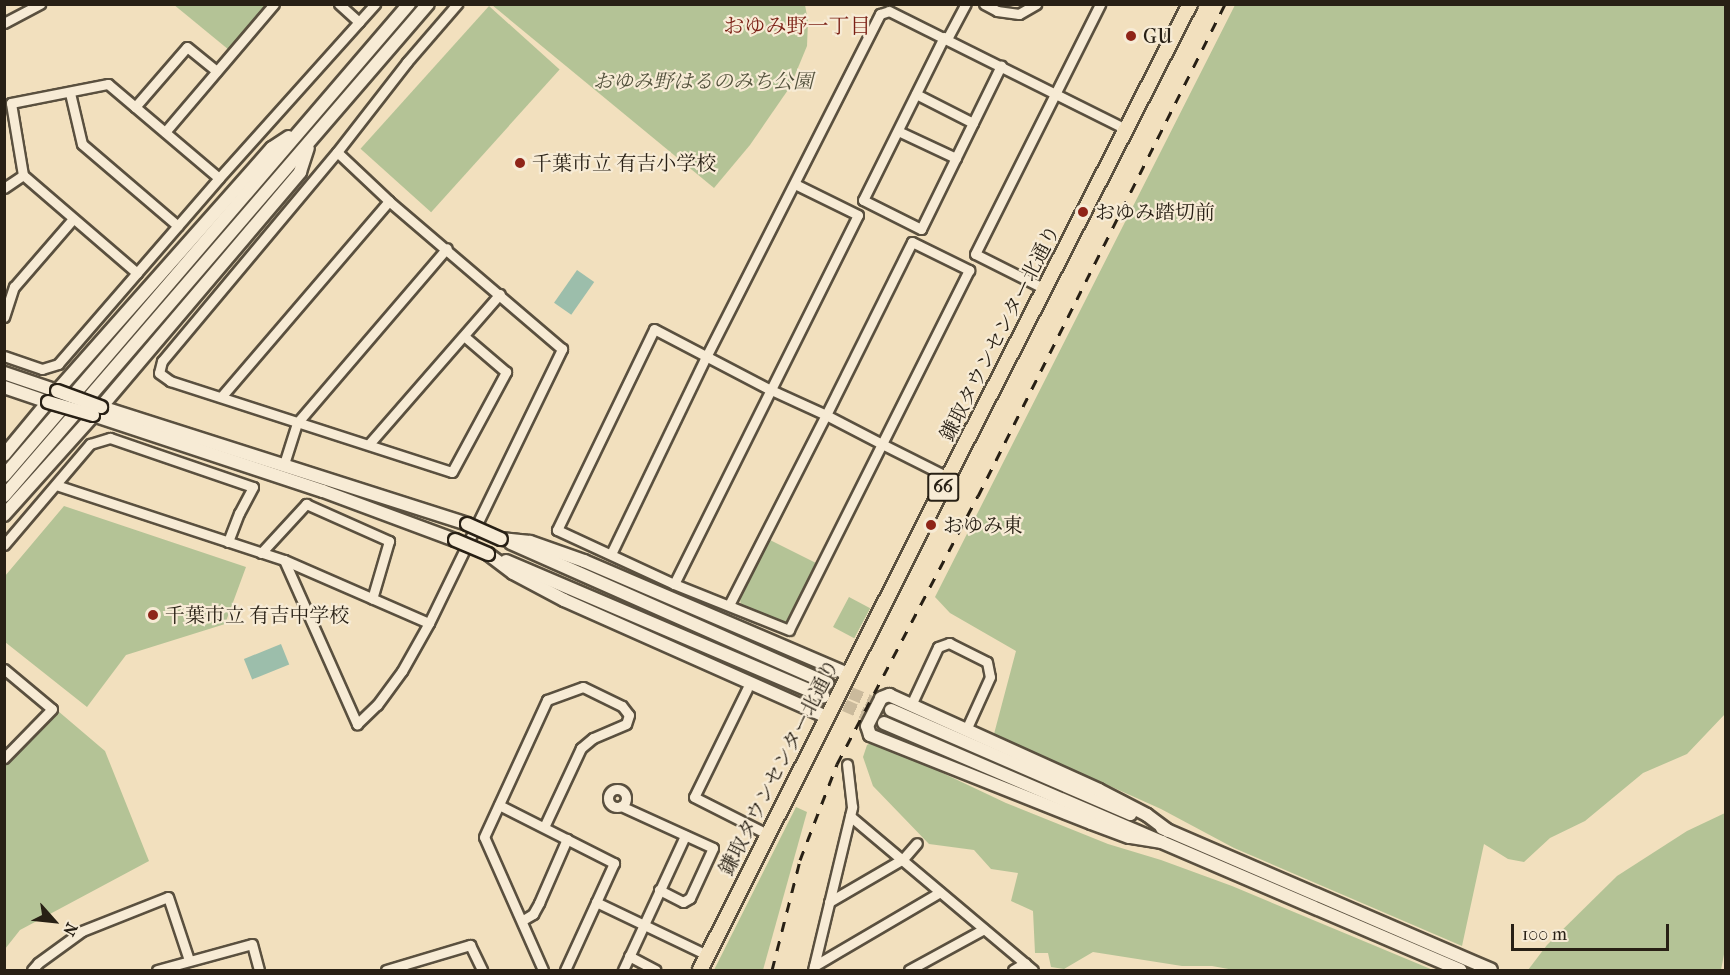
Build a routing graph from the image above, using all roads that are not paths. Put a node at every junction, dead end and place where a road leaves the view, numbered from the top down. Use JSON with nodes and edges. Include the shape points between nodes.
{"nodes":[{"id":1,"x":274,"y":4,"type":"edge"},
{"id":2,"x":339,"y":4,"type":"edge"},
{"id":3,"x":375,"y":4,"type":"edge"},
{"id":4,"x":409,"y":4,"type":"edge"},
{"id":5,"x":428,"y":4,"type":"edge"},
{"id":6,"x":457,"y":4,"type":"edge"},
{"id":7,"x":966,"y":4,"type":"edge"},
{"id":8,"x":984,"y":4,"type":"edge"},
{"id":9,"x":1036,"y":4,"type":"edge"},
{"id":10,"x":1100,"y":4,"type":"edge"},
{"id":11,"x":1190,"y":4,"type":"edge"},
{"id":12,"x":36,"y":5,"type":"edge"},
{"id":13,"x":359,"y":22,"type":"junction"},
{"id":14,"x":4,"y":23,"type":"edge"},
{"id":15,"x":945,"y":38,"type":"junction"},
{"id":16,"x":1001,"y":66,"type":"junction"},
{"id":17,"x":217,"y":71,"type":"junction"},
{"id":18,"x":70,"y":93,"type":"junction"},
{"id":19,"x":916,"y":94,"type":"junction"},
{"id":20,"x":1056,"y":94,"type":"junction"},
{"id":21,"x":135,"y":107,"type":"junction"},
{"id":22,"x":973,"y":123,"type":"junction"},
{"id":23,"x":1126,"y":129,"type":"junction"},
{"id":24,"x":898,"y":130,"type":"junction"},
{"id":25,"x":165,"y":132,"type":"junction"},
{"id":26,"x":296,"y":134,"type":"junction"},
{"id":27,"x":309,"y":144,"type":"junction"},
{"id":28,"x":337,"y":152,"type":"junction"},
{"id":29,"x":956,"y":158,"type":"junction"},
{"id":30,"x":23,"y":175,"type":"junction"},
{"id":31,"x":219,"y":178,"type":"junction"},
{"id":32,"x":795,"y":184,"type":"junction"},
{"id":33,"x":4,"y":188,"type":"edge"},
{"id":34,"x":389,"y":201,"type":"junction"},
{"id":35,"x":73,"y":219,"type":"junction"},
{"id":36,"x":178,"y":226,"type":"junction"},
{"id":37,"x":447,"y":248,"type":"junction"},
{"id":38,"x":137,"y":273,"type":"junction"},
{"id":39,"x":1044,"y":289,"type":"junction"},
{"id":40,"x":500,"y":294,"type":"junction"},
{"id":41,"x":4,"y":317,"type":"edge"},
{"id":42,"x":465,"y":337,"type":"junction"},
{"id":43,"x":4,"y":356,"type":"edge"},
{"id":44,"x":706,"y":357,"type":"junction"},
{"id":45,"x":4,"y":373,"type":"edge"},
{"id":46,"x":4,"y":387,"type":"edge"},
{"id":47,"x":769,"y":389,"type":"junction"},
{"id":48,"x":57,"y":391,"type":"junction"},
{"id":49,"x":221,"y":397,"type":"junction"},
{"id":50,"x":48,"y":402,"type":"junction"},
{"id":51,"x":97,"y":411,"type":"junction"},
{"id":52,"x":826,"y":415,"type":"junction"},
{"id":53,"x":297,"y":423,"type":"junction"},
{"id":54,"x":369,"y":444,"type":"junction"},
{"id":55,"x":882,"y":444,"type":"junction"},
{"id":56,"x":4,"y":454,"type":"edge"},
{"id":57,"x":284,"y":464,"type":"junction"},
{"id":58,"x":4,"y":476,"type":"edge"},
{"id":59,"x":948,"y":477,"type":"junction"},
{"id":60,"x":56,"y":485,"type":"junction"},
{"id":61,"x":4,"y":496,"type":"edge"},
{"id":62,"x":4,"y":515,"type":"edge"},
{"id":63,"x":501,"y":539,"type":"junction"},
{"id":64,"x":228,"y":542,"type":"junction"},
{"id":65,"x":4,"y":545,"type":"edge"},
{"id":66,"x":261,"y":553,"type":"junction"},
{"id":67,"x":488,"y":554,"type":"junction"},
{"id":68,"x":611,"y":554,"type":"junction"},
{"id":69,"x":284,"y":560,"type":"junction"},
{"id":70,"x":674,"y":584,"type":"junction"},
{"id":71,"x":372,"y":599,"type":"junction"},
{"id":72,"x":729,"y":605,"type":"junction"},
{"id":73,"x":429,"y":622,"type":"junction"},
{"id":74,"x":4,"y":669,"type":"edge"},
{"id":75,"x":848,"y":674,"type":"junction"},
{"id":76,"x":827,"y":683,"type":"tunnel mouth"},
{"id":77,"x":747,"y":690,"type":"dead end"},
{"id":78,"x":823,"y":696,"type":"tunnel mouth"},
{"id":79,"x":911,"y":705,"type":"junction"},
{"id":80,"x":891,"y":710,"type":"tunnel mouth"},
{"id":81,"x":826,"y":717,"type":"junction"},
{"id":82,"x":884,"y":723,"type":"tunnel mouth"},
{"id":83,"x":966,"y":730,"type":"junction"},
{"id":84,"x":4,"y":758,"type":"edge"},
{"id":85,"x":847,"y":764,"type":"dead end"},
{"id":86,"x":499,"y":805,"type":"junction"},
{"id":87,"x":621,"y":806,"type":"dead end"},
{"id":88,"x":850,"y":816,"type":"junction"},
{"id":89,"x":544,"y":827,"type":"junction"},
{"id":90,"x":767,"y":834,"type":"junction"},
{"id":91,"x":685,"y":836,"type":"junction"},
{"id":92,"x":1165,"y":836,"type":"junction"},
{"id":93,"x":567,"y":839,"type":"junction"},
{"id":94,"x":916,"y":843,"type":"dead end"},
{"id":95,"x":903,"y":859,"type":"junction"},
{"id":96,"x":659,"y":891,"type":"junction"},
{"id":97,"x":940,"y":892,"type":"junction"},
{"id":98,"x":596,"y":902,"type":"junction"},
{"id":99,"x":829,"y":902,"type":"junction"},
{"id":100,"x":523,"y":920,"type":"junction"},
{"id":101,"x":644,"y":924,"type":"junction"},
{"id":102,"x":984,"y":929,"type":"junction"},
{"id":103,"x":707,"y":955,"type":"junction"},
{"id":104,"x":629,"y":956,"type":"junction"},
{"id":105,"x":1445,"y":958,"type":"junction"},
{"id":106,"x":189,"y":960,"type":"junction"},
{"id":107,"x":1025,"y":963,"type":"junction"},
{"id":108,"x":814,"y":968,"type":"edge"},
{"id":109,"x":32,"y":970,"type":"edge"},
{"id":110,"x":157,"y":970,"type":"edge"},
{"id":111,"x":260,"y":970,"type":"edge"},
{"id":112,"x":386,"y":970,"type":"edge"},
{"id":113,"x":483,"y":970,"type":"edge"},
{"id":114,"x":543,"y":970,"type":"edge"},
{"id":115,"x":565,"y":970,"type":"edge"},
{"id":116,"x":623,"y":970,"type":"edge"},
{"id":117,"x":655,"y":970,"type":"edge"},
{"id":118,"x":700,"y":970,"type":"edge"},
{"id":119,"x":909,"y":970,"type":"edge"},
{"id":120,"x":1012,"y":970,"type":"edge"},
{"id":121,"x":1033,"y":970,"type":"edge"},
{"id":122,"x":1460,"y":970,"type":"edge"},
{"id":123,"x":1491,"y":970,"type":"edge"}],
"edges":[{"from":1,"to":17,"type":"street"},
{"from":2,"to":13,"type":"street"},
{"from":3,"to":13,"type":"street"},
{"from":4,"to":26,"type":"street"},
{"from":5,"to":27,"type":"street"},
{"from":6,"to":28,"type":"street","via":[[406,62]]},
{"from":7,"to":15,"type":"street"},
{"from":8,"to":9,"type":"street","via":[[997,11],[1019,14]]},
{"from":10,"to":20,"type":"street"},
{"from":11,"to":23,"type":"main road","name":"鎌取タウンセンター北通り","number":"66"},
{"from":12,"to":14,"type":"street"},
{"from":13,"to":31,"type":"street"},
{"from":15,"to":16,"type":"street"},
{"from":15,"to":19,"type":"street"},
{"from":15,"to":32,"type":"street","via":[[889,11],[880,14]]},
{"from":16,"to":20,"type":"street"},
{"from":16,"to":22,"type":"street"},
{"from":17,"to":21,"type":"street","via":[[187,47]]},
{"from":17,"to":25,"type":"street"},
{"from":18,"to":21,"type":"street","via":[[108,84]]},
{"from":18,"to":30,"type":"street","via":[[10,103]]},
{"from":18,"to":36,"type":"street","via":[[82,144]]},
{"from":19,"to":22,"type":"street"},
{"from":19,"to":24,"type":"street"},
{"from":20,"to":23,"type":"street"},
{"from":20,"to":39,"type":"street","via":[[975,254]]},
{"from":21,"to":25,"type":"street"},
{"from":22,"to":29,"type":"street"},
{"from":23,"to":39,"type":"main road","name":"鎌取タウンセンター北通り","number":"66"},
{"from":24,"to":29,"type":"street"},
{"from":24,"to":29,"type":"street","via":[[863,200],[921,229]]},
{"from":25,"to":31,"type":"street"},
{"from":26,"to":48,"type":"street","via":[[272,148]]},
{"from":26,"to":58,"type":"street"},
{"from":27,"to":51,"type":"street","via":[[300,172]]},
{"from":27,"to":61,"type":"street"},
{"from":28,"to":34,"type":"street"},
{"from":28,"to":49,"type":"street","via":[[162,361],[159,373],[170,381]]},
{"from":30,"to":33,"type":"street"},
{"from":30,"to":35,"type":"street"},
{"from":31,"to":36,"type":"street"},
{"from":32,"to":44,"type":"street"},
{"from":32,"to":47,"type":"street","via":[[858,215]]},
{"from":34,"to":37,"type":"street"},
{"from":34,"to":49,"type":"street"},
{"from":35,"to":38,"type":"street"},
{"from":35,"to":41,"type":"street","via":[[14,287]]},
{"from":36,"to":38,"type":"street"},
{"from":37,"to":40,"type":"street"},
{"from":37,"to":53,"type":"street"},
{"from":38,"to":43,"type":"street","via":[[58,364],[42,369]]},
{"from":39,"to":59,"type":"main road","name":"鎌取タウンセンター北通り","number":"66"},
{"from":40,"to":42,"type":"street"},
{"from":40,"to":73,"type":"street","via":[[562,349]]},
{"from":42,"to":54,"type":"street"},
{"from":42,"to":54,"type":"street","via":[[506,372],[452,472]]},
{"from":44,"to":47,"type":"street"},
{"from":44,"to":68,"type":"street"},
{"from":44,"to":68,"type":"street","via":[[654,329],[562,519],[557,530]]},
{"from":45,"to":48,"type":"street"},
{"from":46,"to":50,"type":"street"},
{"from":47,"to":52,"type":"street"},
{"from":47,"to":70,"type":"street"},
{"from":48,"to":50,"type":"street"},
{"from":48,"to":51,"type":"street","bridge":true},
{"from":49,"to":53,"type":"street"},
{"from":50,"to":51,"type":"street","bridge":true},
{"from":50,"to":56,"type":"street"},
{"from":51,"to":57,"type":"street"},
{"from":51,"to":62,"type":"street"},
{"from":51,"to":67,"type":"street","bridge":true,"via":[[323,490]]},
{"from":52,"to":55,"type":"street"},
{"from":52,"to":55,"type":"street","via":[[912,242],[969,270]]},
{"from":52,"to":72,"type":"street"},
{"from":53,"to":54,"type":"street"},
{"from":53,"to":57,"type":"street"},
{"from":55,"to":59,"type":"street"},
{"from":55,"to":72,"type":"street","via":[[789,630]]},
{"from":57,"to":63,"type":"street","bridge":true,"via":[[467,524]]},
{"from":59,"to":75,"type":"main road","name":"鎌取タウンセンター北通り","number":"66"},
{"from":60,"to":64,"type":"street"},
{"from":60,"to":64,"type":"street","via":[[90,444],[110,438],[253,487]]},
{"from":60,"to":65,"type":"street"},
{"from":63,"to":75,"type":"street","via":[[530,542],[584,561]]},
{"from":63,"to":76,"type":"street"},
{"from":64,"to":66,"type":"street"},
{"from":66,"to":69,"type":"street"},
{"from":66,"to":71,"type":"street","via":[[306,504],[389,541]]},
{"from":67,"to":78,"type":"street"},
{"from":67,"to":81,"type":"street","via":[[513,573],[564,600]]},
{"from":68,"to":70,"type":"street"},
{"from":69,"to":71,"type":"street"},
{"from":69,"to":73,"type":"street","via":[[357,724],[402,671]]},
{"from":70,"to":72,"type":"street"},
{"from":71,"to":73,"type":"street"},
{"from":74,"to":84,"type":"street","via":[[52,709]]},
{"from":75,"to":81,"type":"main road","name":"鎌取タウンセンター北通り","number":"66"},
{"from":77,"to":90,"type":"street","via":[[694,797]]},
{"from":79,"to":83,"type":"street"},
{"from":79,"to":83,"type":"street","via":[[938,647],[949,643],[987,662],[990,676]]},
{"from":79,"to":92,"type":"street","via":[[885,695],[867,731],[1091,824],[1129,837]]},
{"from":80,"to":92,"type":"street"},
{"from":81,"to":90,"type":"main road","name":"鎌取タウンセンター北通り","number":"66"},
{"from":82,"to":92,"type":"street"},
{"from":83,"to":92,"type":"street","via":[[1147,815]]},
{"from":85,"to":88,"type":"street"},
{"from":86,"to":89,"type":"street"},
{"from":86,"to":89,"type":"street","via":[[547,700],[583,687],[622,706],[629,715],[626,724],[593,738],[581,748]]},
{"from":86,"to":100,"type":"street","via":[[484,837]]},
{"from":87,"to":91,"type":"street"},
{"from":88,"to":95,"type":"street"},
{"from":88,"to":99,"type":"street"},
{"from":89,"to":93,"type":"street"},
{"from":90,"to":103,"type":"main road","name":"鎌取タウンセンター北通り","number":"66"},
{"from":91,"to":96,"type":"street"},
{"from":91,"to":96,"type":"street","via":[[713,848],[690,898],[683,902]]},
{"from":92,"to":105,"type":"street"},
{"from":93,"to":98,"type":"street","via":[[614,862]]},
{"from":93,"to":100,"type":"street","via":[[539,903],[533,914]]},
{"from":94,"to":95,"type":"street"},
{"from":95,"to":97,"type":"street"},
{"from":95,"to":99,"type":"street"},
{"from":96,"to":101,"type":"street"},
{"from":97,"to":102,"type":"street"},
{"from":97,"to":108,"type":"street"},
{"from":98,"to":101,"type":"street"},
{"from":98,"to":115,"type":"street"},
{"from":99,"to":108,"type":"street"},
{"from":100,"to":114,"type":"street"},
{"from":101,"to":103,"type":"street"},
{"from":101,"to":104,"type":"street"},
{"from":102,"to":107,"type":"street"},
{"from":102,"to":119,"type":"street"},
{"from":103,"to":118,"type":"main road","name":"鎌取タウンセンター北通り","number":"66"},
{"from":104,"to":116,"type":"street"},
{"from":104,"to":117,"type":"street"},
{"from":105,"to":122,"type":"street"},
{"from":105,"to":123,"type":"street"},
{"from":106,"to":109,"type":"street","via":[[168,897],[82,932]]},
{"from":106,"to":110,"type":"street"},
{"from":106,"to":111,"type":"street","via":[[252,944]]},
{"from":107,"to":120,"type":"street"},
{"from":107,"to":121,"type":"street"},
{"from":112,"to":113,"type":"street","via":[[470,945]]}]}
